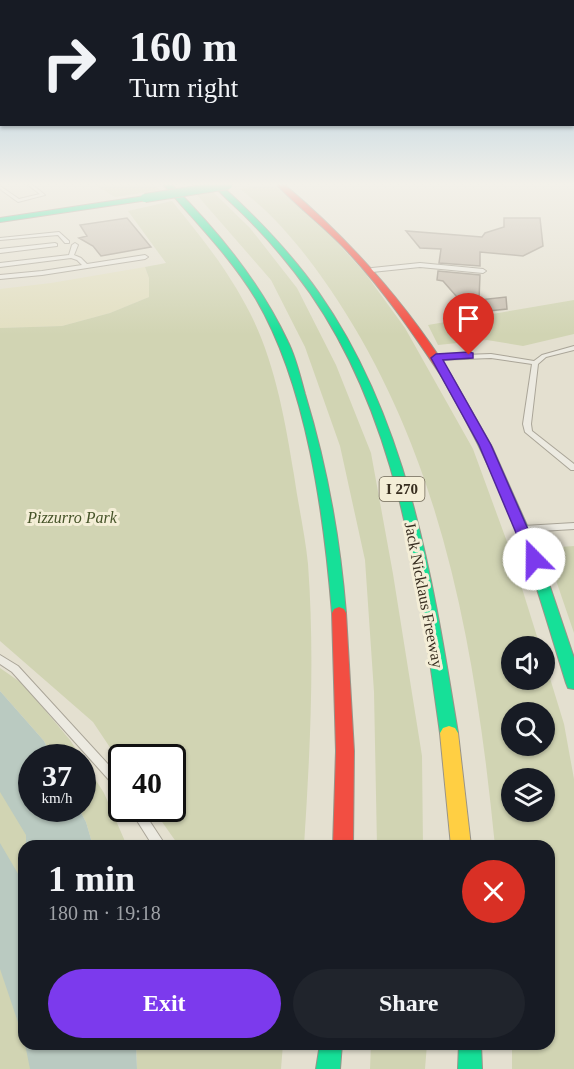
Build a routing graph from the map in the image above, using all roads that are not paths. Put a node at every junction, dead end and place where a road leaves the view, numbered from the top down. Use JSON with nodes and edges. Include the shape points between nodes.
{"nodes":[{"id":1,"x":35,"y":235,"type":"edge"},
{"id":2,"x":216,"y":235,"type":"edge"},
{"id":3,"x":268,"y":235,"type":"edge"},
{"id":4,"x":339,"y":235,"type":"edge"},
{"id":5,"x":63,"y":237,"type":"joint"},
{"id":6,"x":0,"y":239,"type":"edge"},
{"id":7,"x":68,"y":242,"type":"dead end"},
{"id":8,"x":55,"y":245,"type":"junction"},
{"id":9,"x":75,"y":245,"type":"dead end"},
{"id":10,"x":0,"y":251,"type":"edge"},
{"id":11,"x":71,"y":256,"type":"junction"},
{"id":12,"x":145,"y":257,"type":"dead end"},
{"id":13,"x":0,"y":265,"type":"edge"},
{"id":14,"x":86,"y":267,"type":"junction"},
{"id":15,"x":372,"y":270,"type":"junction"},
{"id":16,"x":483,"y":271,"type":"dead end"},
{"id":17,"x":0,"y":277,"type":"edge"},
{"id":18,"x":574,"y":348,"type":"edge"},
{"id":19,"x":436,"y":358,"type":"junction"},
{"id":20,"x":535,"y":363,"type":"junction"},
{"id":21,"x":574,"y":468,"type":"edge"},
{"id":22,"x":574,"y":526,"type":"edge"},
{"id":23,"x":522,"y":529,"type":"junction"},
{"id":24,"x":0,"y":659,"type":"edge"},
{"id":25,"x":574,"y":683,"type":"edge"},
{"id":26,"x":108,"y":771,"type":"edge"},
{"id":27,"x":144,"y":822,"type":"edge"},
{"id":28,"x":156,"y":840,"type":"edge"},
{"id":29,"x":343,"y":840,"type":"edge"},
{"id":30,"x":461,"y":840,"type":"edge"},
{"id":31,"x":330,"y":1050,"type":"edge"},
{"id":32,"x":470,"y":1050,"type":"edge"},
{"id":33,"x":328,"y":1069,"type":"edge"},
{"id":34,"x":470,"y":1069,"type":"edge"}],
"edges":[{"from":1,"to":6,"type":"lane"},
{"from":2,"to":29,"type":"main road","via":[[239,264],[282,342],[314,437],[332,532],[343,645]]},
{"from":3,"to":30,"type":"main road","name":"Jack Nicklaus Freeway","number":"I 270","via":[[314,291],[351,354],[386,440],[407,507],[432,622]]},
{"from":4,"to":15,"type":"main road"},
{"from":5,"to":7,"type":"lane"},
{"from":5,"to":8,"type":"lane"},
{"from":8,"to":10,"type":"lane"},
{"from":8,"to":11,"type":"lane","via":[[59,252]]},
{"from":9,"to":11,"type":"lane"},
{"from":11,"to":13,"type":"lane"},
{"from":11,"to":14,"type":"lane"},
{"from":12,"to":14,"type":"lane"},
{"from":14,"to":17,"type":"lane"},
{"from":15,"to":16,"type":"lane","via":[[420,265]]},
{"from":15,"to":19,"type":"main road"},
{"from":18,"to":20,"type":"lane","via":[[544,356]]},
{"from":19,"to":20,"type":"lane","via":[[491,357]]},
{"from":19,"to":23,"type":"main road","via":[[485,445]]},
{"from":20,"to":21,"type":"lane","via":[[529,432]]},
{"from":22,"to":23,"type":"lane"},
{"from":23,"to":25,"type":"main road"},
{"from":24,"to":26,"type":"lane","via":[[15,669]]},
{"from":27,"to":28,"type":"lane"},
{"from":31,"to":33,"type":"main road"},
{"from":32,"to":34,"type":"main road"}]}
